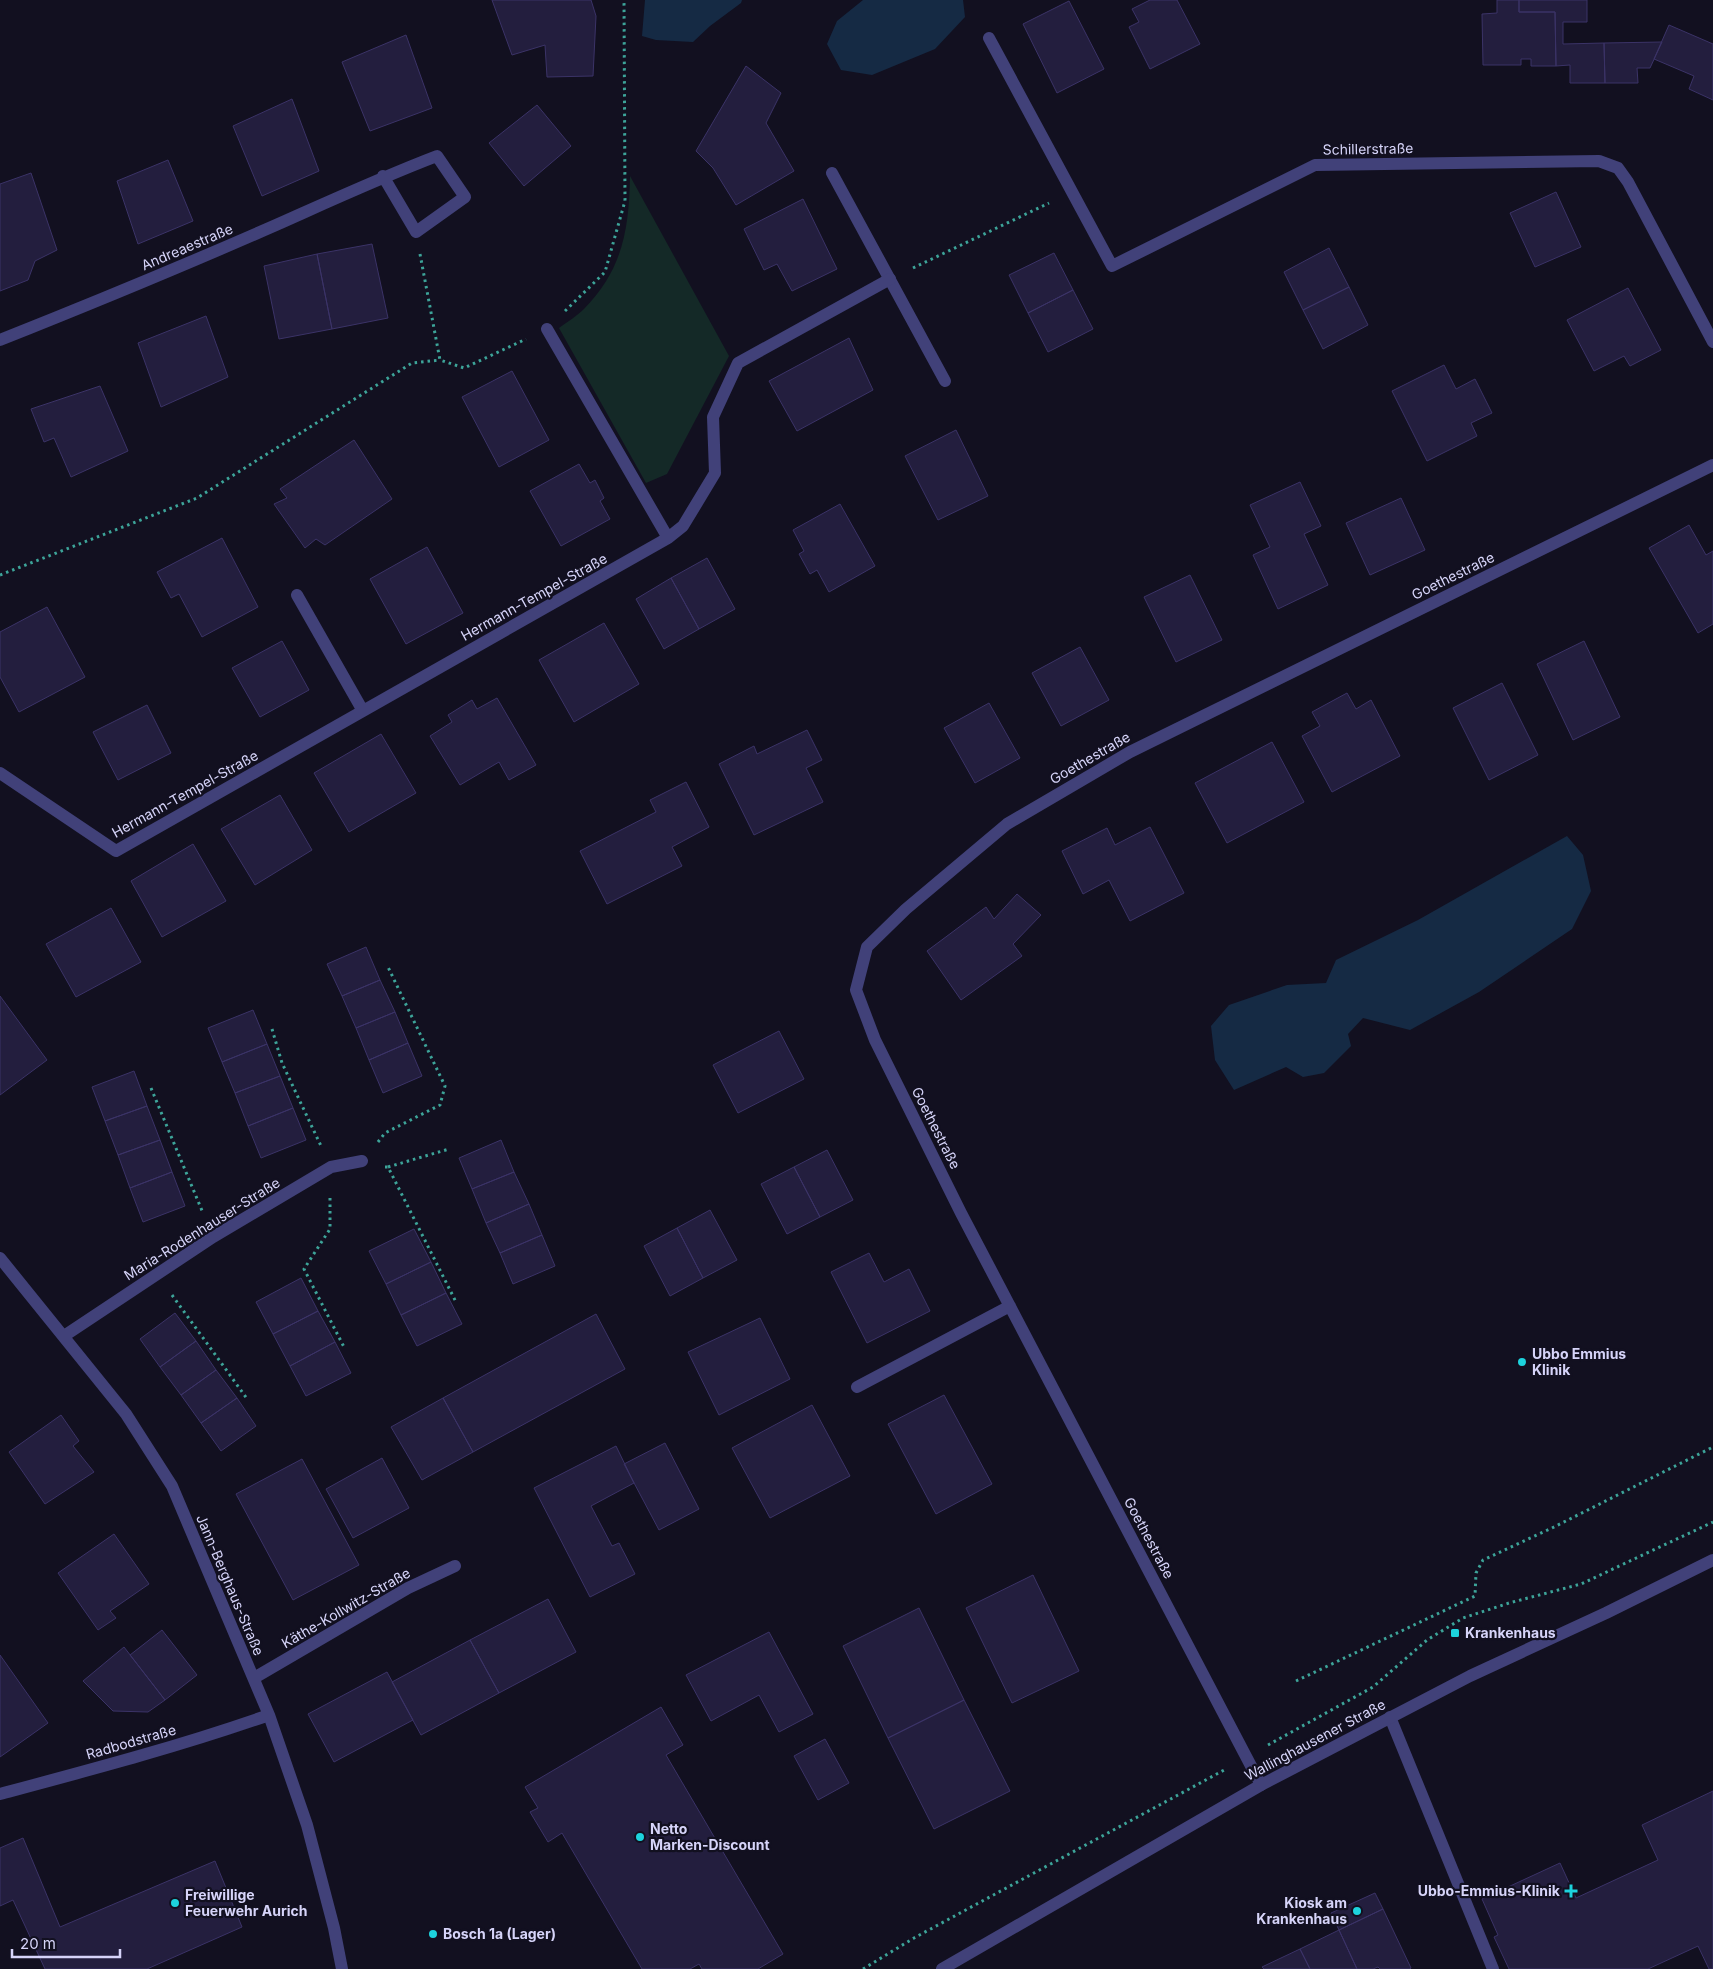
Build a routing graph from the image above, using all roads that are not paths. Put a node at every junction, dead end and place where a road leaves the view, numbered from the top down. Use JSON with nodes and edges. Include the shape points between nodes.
{"nodes":[{"id":1,"x":989,"y":38,"type":"dead end"},
{"id":2,"x":832,"y":173,"type":"dead end"},
{"id":3,"x":383,"y":176,"type":"junction"},
{"id":4,"x":890,"y":279,"type":"junction"},
{"id":5,"x":547,"y":329,"type":"road end"},
{"id":6,"x":0,"y":340,"type":"edge"},
{"id":7,"x":1713,"y":342,"type":"edge"},
{"id":8,"x":945,"y":381,"type":"dead end"},
{"id":9,"x":1713,"y":465,"type":"edge"},
{"id":10,"x":668,"y":538,"type":"junction"},
{"id":11,"x":297,"y":596,"type":"dead end"},
{"id":12,"x":363,"y":710,"type":"junction"},
{"id":13,"x":0,"y":773,"type":"edge"},
{"id":14,"x":362,"y":1161,"type":"road end"},
{"id":15,"x":0,"y":1258,"type":"edge"},
{"id":16,"x":1010,"y":1306,"type":"junction"},
{"id":17,"x":64,"y":1336,"type":"junction"},
{"id":18,"x":857,"y":1387,"type":"dead end"},
{"id":19,"x":1713,"y":1560,"type":"edge"},
{"id":20,"x":455,"y":1566,"type":"dead end"},
{"id":21,"x":254,"y":1678,"type":"junction"},
{"id":22,"x":269,"y":1715,"type":"junction"},
{"id":23,"x":1390,"y":1717,"type":"junction"},
{"id":24,"x":1261,"y":1785,"type":"junction"},
{"id":25,"x":0,"y":1794,"type":"edge"},
{"id":26,"x":342,"y":1969,"type":"edge"},
{"id":27,"x":942,"y":1969,"type":"edge"},
{"id":28,"x":1493,"y":1969,"type":"edge"}],
"edges":[{"from":1,"to":7,"type":"street","name":"Schillerstraße","via":[[1112,266],[1316,165],[1599,161],[1618,168],[1628,182]]},
{"from":2,"to":4,"type":"street"},
{"from":3,"to":3,"type":"street","name":"Andreaestraße","via":[[416,232],[465,197],[436,156]]},
{"from":3,"to":6,"type":"street","name":"Andreaestraße","via":[[117,294]]},
{"from":4,"to":8,"type":"street"},
{"from":4,"to":10,"type":"street","name":"Hermann-Tempel-Straße","via":[[738,363],[713,417],[715,473],[683,526]]},
{"from":5,"to":10,"type":"street"},
{"from":9,"to":16,"type":"street","name":"Goethestraße","via":[[1130,752],[1007,824],[906,909],[867,947],[856,990],[874,1040]]},
{"from":10,"to":12,"type":"street","name":"Hermann-Tempel-Straße"},
{"from":11,"to":12,"type":"street"},
{"from":12,"to":13,"type":"street","name":"Hermann-Tempel-Straße","via":[[116,851]]},
{"from":14,"to":17,"type":"street","name":"Maria-Rodenhauser-Straße","via":[[331,1167],[213,1237]]},
{"from":15,"to":17,"type":"street","name":"Jann-Berghaus-Straße"},
{"from":16,"to":18,"type":"street"},
{"from":16,"to":24,"type":"street","name":"Goethestraße"},
{"from":17,"to":21,"type":"street","name":"Jann-Berghaus-Straße","via":[[126,1414],[172,1486]]},
{"from":19,"to":23,"type":"street","name":"Wallinghausener Straße"},
{"from":20,"to":21,"type":"street","name":"Käthe-Kollwitz-Straße","via":[[408,1588]]},
{"from":21,"to":22,"type":"street","name":"Jann-Berghaus-Straße"},
{"from":22,"to":25,"type":"street","name":"Radbodstraße","via":[[138,1757]]},
{"from":22,"to":26,"type":"street","name":"Jann-Berghaus-Straße","via":[[307,1825]]},
{"from":23,"to":24,"type":"street","name":"Wallinghausener Straße"},
{"from":23,"to":28,"type":"street"},
{"from":24,"to":27,"type":"street","name":"Wallinghausener Straße"}]}
